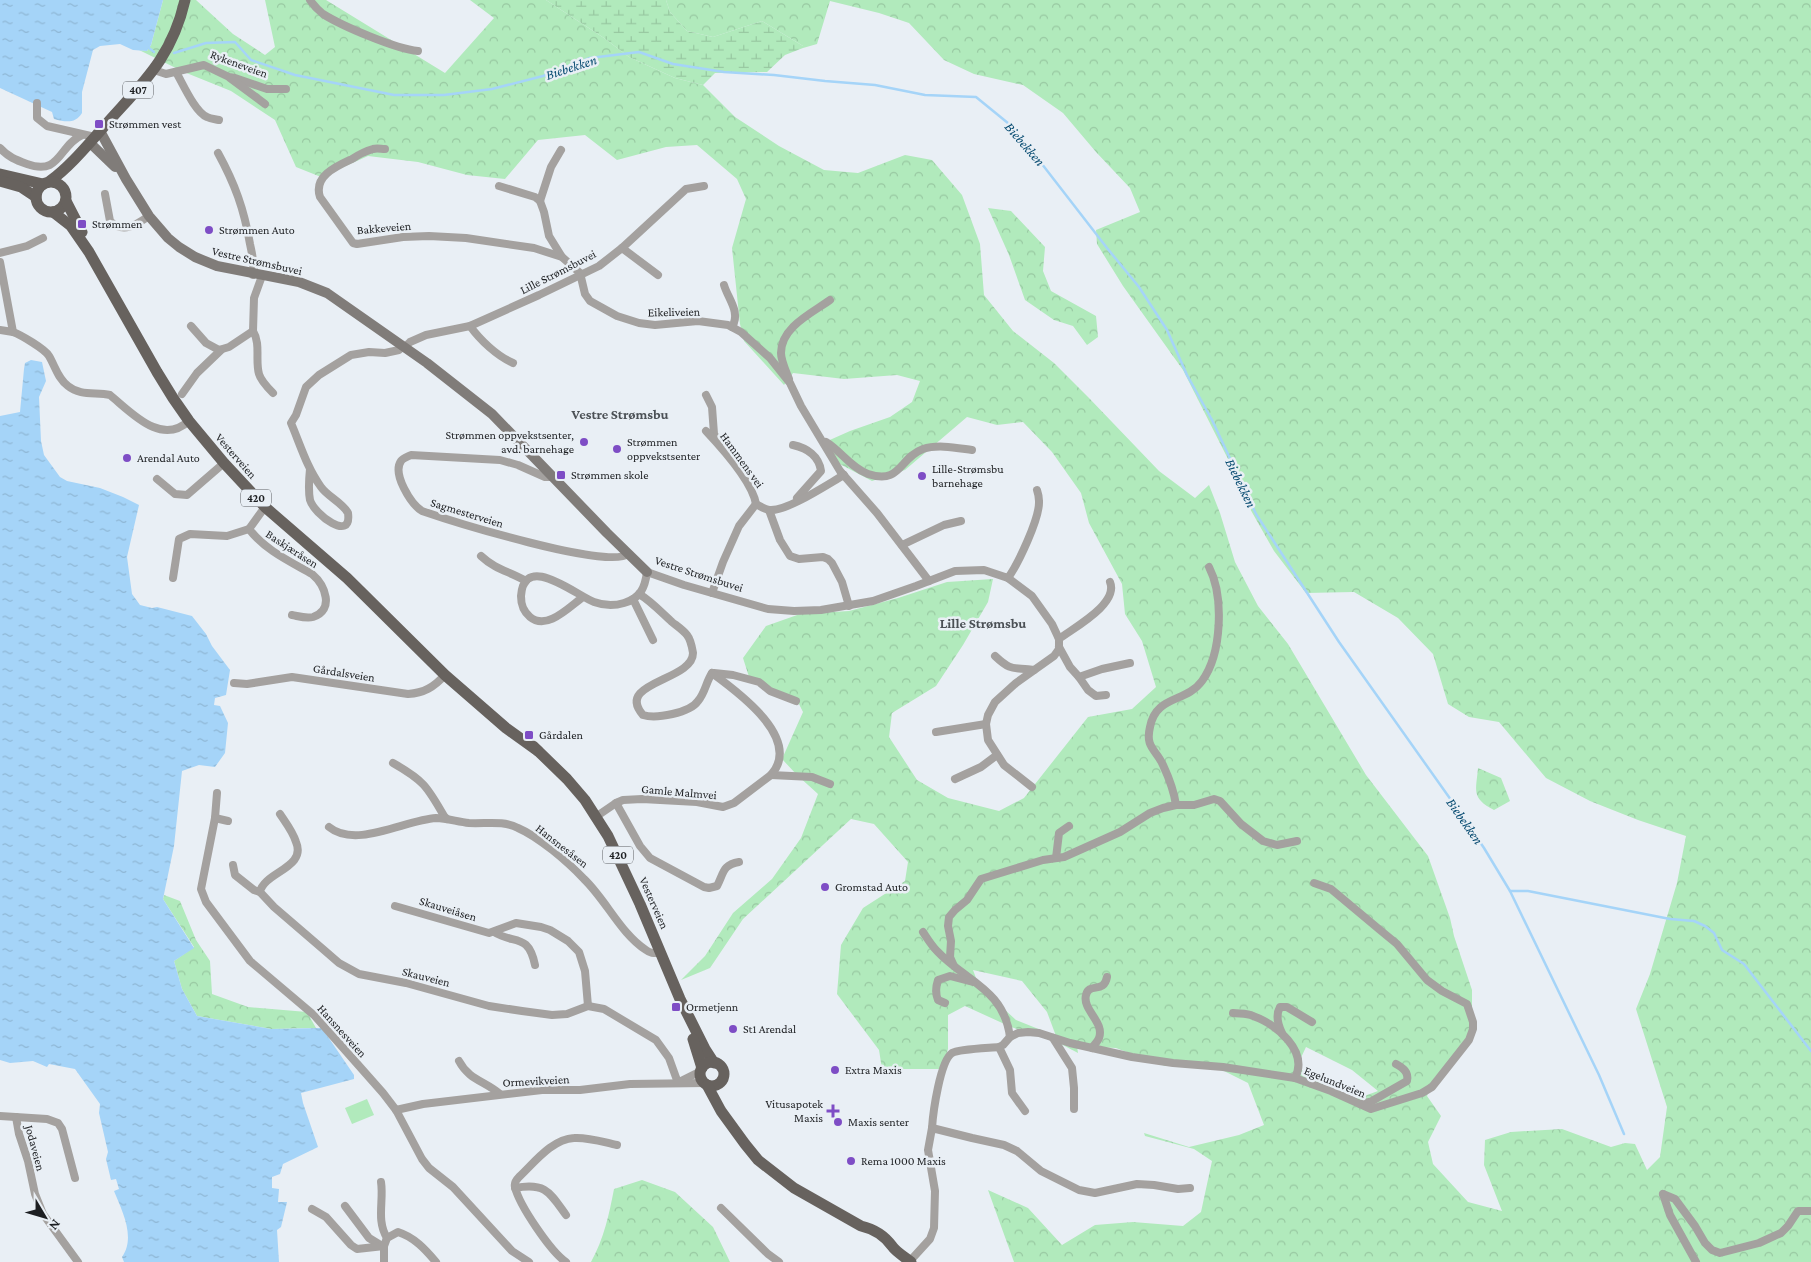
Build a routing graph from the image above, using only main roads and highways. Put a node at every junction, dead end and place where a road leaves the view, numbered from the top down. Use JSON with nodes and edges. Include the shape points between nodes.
{"nodes":[{"id":1,"x":185,"y":0,"type":"edge"},
{"id":2,"x":94,"y":138,"type":"junction"},
{"id":3,"x":79,"y":155,"type":"junction"},
{"id":4,"x":0,"y":174,"type":"edge"},
{"id":5,"x":126,"y":179,"type":"junction"},
{"id":6,"x":0,"y":181,"type":"edge"},
{"id":7,"x":46,"y":182,"type":"junction"},
{"id":8,"x":66,"y":196,"type":"junction"},
{"id":9,"x":36,"y":197,"type":"junction"},
{"id":10,"x":53,"y":212,"type":"junction"},
{"id":11,"x":90,"y":252,"type":"junction"},
{"id":12,"x":647,"y":572,"type":"road end"},
{"id":13,"x":681,"y":1001,"type":"junction"},
{"id":14,"x":714,"y":1063,"type":"junction"},
{"id":15,"x":702,"y":1070,"type":"junction"},
{"id":16,"x":722,"y":1080,"type":"junction"},
{"id":17,"x":706,"y":1084,"type":"junction"},
{"id":18,"x":732,"y":1126,"type":"junction"},
{"id":19,"x":911,"y":1262,"type":"edge"}],
"edges":[{"from":1,"to":2,"type":"main road","number":"407","via":[[178,27],[154,70]]},
{"from":2,"to":3,"type":"main road","number":"407"},
{"from":2,"to":5,"type":"main road","name":"Vestre Strømsbuvei"},
{"from":2,"to":5,"type":"main road","name":"Vestre Strømsbuvei"},
{"from":3,"to":7,"type":"main road","number":"407"},
{"from":3,"to":8,"type":"main road","number":"407"},
{"from":4,"to":7,"type":"main road"},
{"from":5,"to":12,"type":"main road","name":"Vestre Strømsbuvei","via":[[149,216],[168,238],[195,257],[217,266],[299,282],[327,294],[427,363],[504,426]]},
{"from":6,"to":9,"type":"main road","number":"420","via":[[21,187]]},
{"from":7,"to":8,"type":"main road","via":[[59,183]]},
{"from":7,"to":9,"type":"main road"},
{"from":8,"to":10,"type":"main road","via":[[61,208]]},
{"from":8,"to":11,"type":"main road","name":"Vesterveien","number":"420"},
{"from":9,"to":10,"type":"main road","number":"420","via":[[44,210]]},
{"from":10,"to":11,"type":"main road","name":"Vesterveien","number":"420","via":[[71,226]]},
{"from":11,"to":13,"type":"main road","name":"Vesterveien","number":"420","via":[[157,372],[189,421],[224,463],[265,507],[347,578],[445,675],[474,701],[509,725],[567,779],[596,816],[621,862]]},
{"from":13,"to":14,"type":"main road","name":"Vesterveien","number":"420"},
{"from":13,"to":15,"type":"main road","name":"Vesterveien","number":"420"},
{"from":14,"to":15,"type":"main road","via":[[707,1064]]},
{"from":14,"to":16,"type":"main road","number":"420","via":[[723,1069]]},
{"from":15,"to":17,"type":"main road","number":"420","via":[[701,1078]]},
{"from":16,"to":17,"type":"main road","via":[[714,1086]]},
{"from":16,"to":18,"type":"main road","number":"420"},
{"from":17,"to":18,"type":"main road","number":"420"},
{"from":18,"to":19,"type":"main road","number":"420","via":[[768,1169],[794,1188],[861,1226],[885,1246],[892,1246]]}]}
